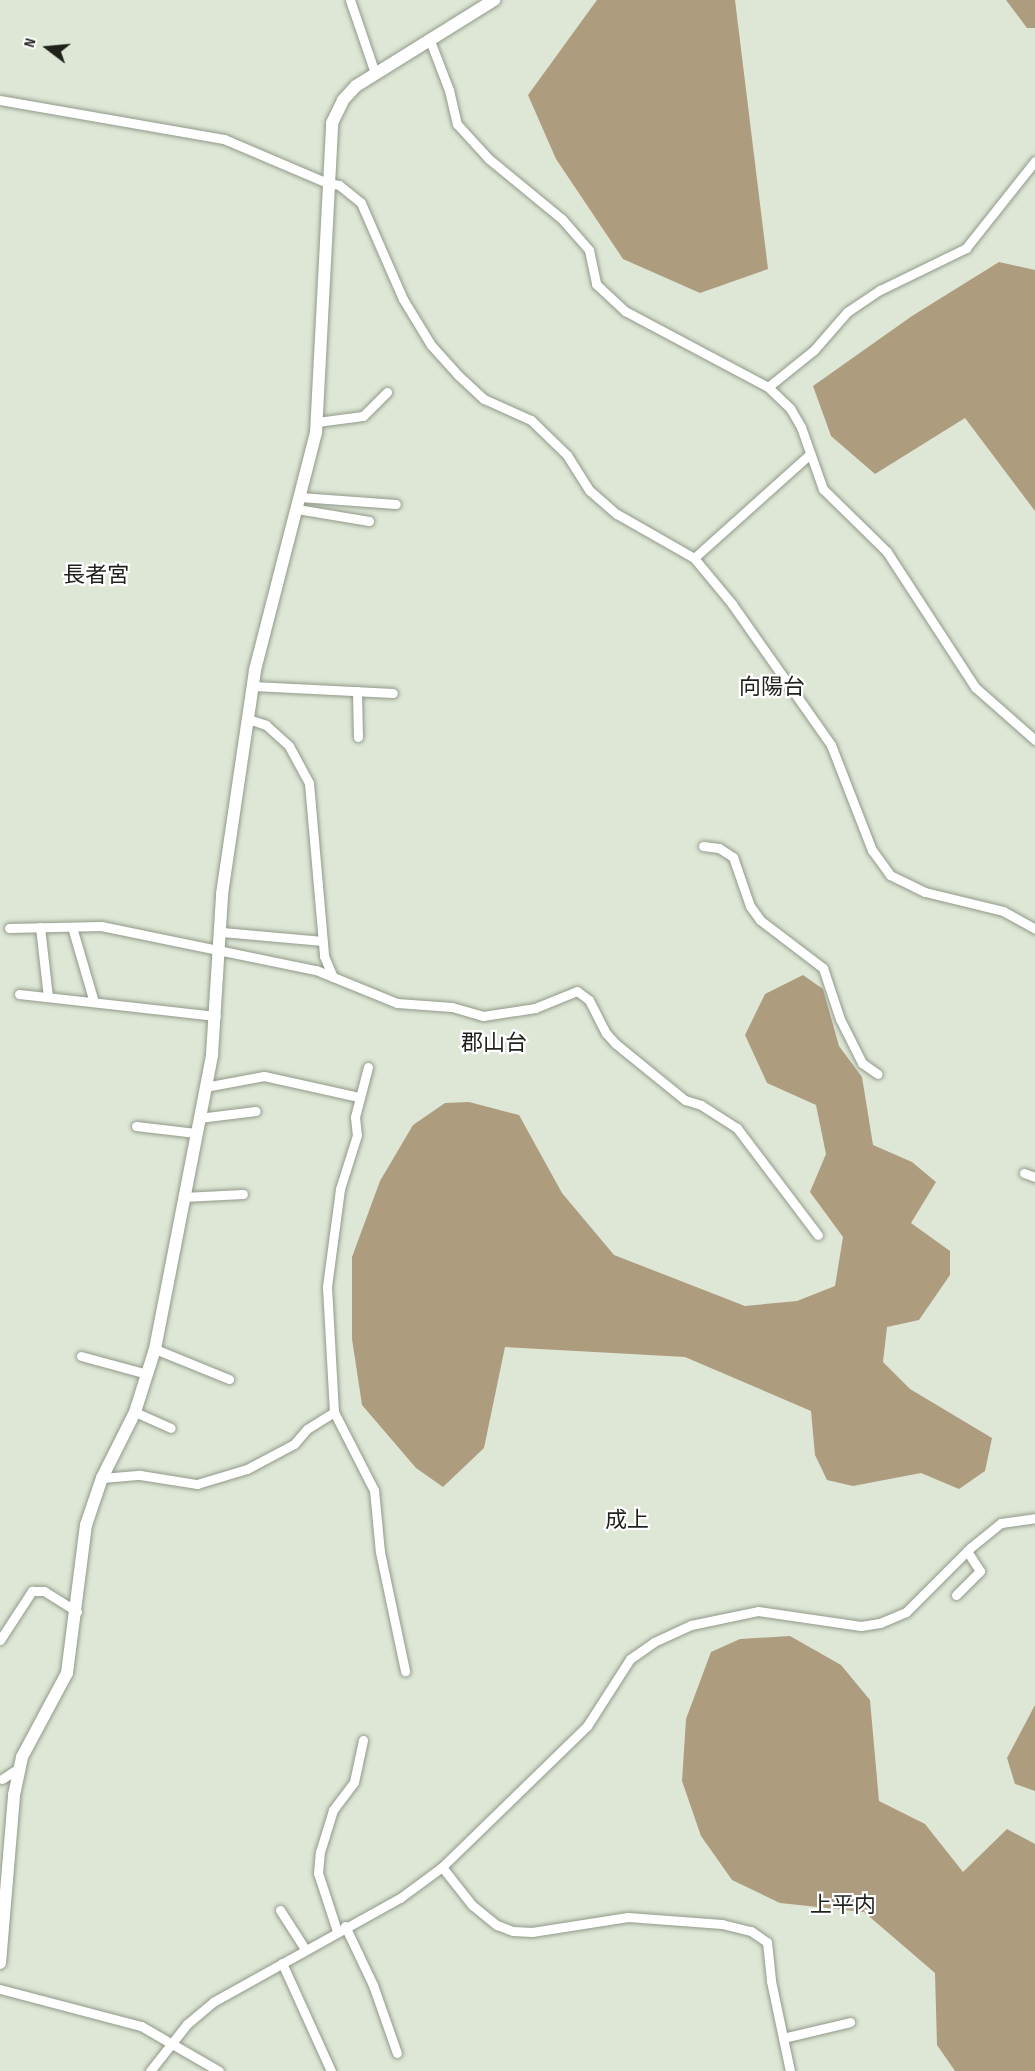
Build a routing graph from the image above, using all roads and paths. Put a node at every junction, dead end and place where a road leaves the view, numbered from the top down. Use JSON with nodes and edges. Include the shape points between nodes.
{"nodes":[{"id":1,"x":350,"y":0,"type":"edge"},
{"id":2,"x":494,"y":0,"type":"edge"},
{"id":3,"x":429,"y":38,"type":"junction"},
{"id":4,"x":375,"y":73,"type":"junction"},
{"id":5,"x":0,"y":100,"type":"edge"},
{"id":6,"x":1035,"y":161,"type":"edge"},
{"id":7,"x":327,"y":183,"type":"junction"},
{"id":8,"x":768,"y":387,"type":"junction"},
{"id":9,"x":387,"y":392,"type":"dead end"},
{"id":10,"x":317,"y":422,"type":"junction"},
{"id":11,"x":810,"y":454,"type":"junction"},
{"id":12,"x":298,"y":503,"type":"junction"},
{"id":13,"x":396,"y":504,"type":"dead end"},
{"id":14,"x":369,"y":521,"type":"dead end"},
{"id":15,"x":694,"y":558,"type":"junction"},
{"id":16,"x":253,"y":686,"type":"junction"},
{"id":17,"x":357,"y":691,"type":"junction"},
{"id":18,"x":393,"y":693,"type":"dead end"},
{"id":19,"x":248,"y":720,"type":"junction"},
{"id":20,"x":358,"y":737,"type":"dead end"},
{"id":21,"x":1035,"y":740,"type":"edge"},
{"id":22,"x":703,"y":846,"type":"dead end"},
{"id":23,"x":40,"y":927,"type":"junction"},
{"id":24,"x":72,"y":927,"type":"junction"},
{"id":25,"x":9,"y":928,"type":"dead end"},
{"id":26,"x":1035,"y":929,"type":"edge"},
{"id":27,"x":222,"y":932,"type":"junction"},
{"id":28,"x":322,"y":941,"type":"junction"},
{"id":29,"x":221,"y":951,"type":"junction"},
{"id":30,"x":333,"y":977,"type":"junction"},
{"id":31,"x":19,"y":994,"type":"dead end"},
{"id":32,"x":48,"y":997,"type":"junction"},
{"id":33,"x":94,"y":1002,"type":"junction"},
{"id":34,"x":216,"y":1016,"type":"junction"},
{"id":35,"x":368,"y":1067,"type":"dead end"},
{"id":36,"x":878,"y":1074,"type":"dead end"},
{"id":37,"x":205,"y":1088,"type":"junction"},
{"id":38,"x":359,"y":1097,"type":"junction"},
{"id":39,"x":256,"y":1111,"type":"dead end"},
{"id":40,"x":199,"y":1118,"type":"junction"},
{"id":41,"x":136,"y":1126,"type":"dead end"},
{"id":42,"x":196,"y":1132,"type":"junction"},
{"id":43,"x":1023,"y":1173,"type":"dead end"},
{"id":44,"x":1035,"y":1177,"type":"edge"},
{"id":45,"x":243,"y":1194,"type":"dead end"},
{"id":46,"x":183,"y":1197,"type":"junction"},
{"id":47,"x":818,"y":1235,"type":"dead end"},
{"id":48,"x":154,"y":1349,"type":"junction"},
{"id":49,"x":81,"y":1356,"type":"dead end"},
{"id":50,"x":147,"y":1374,"type":"junction"},
{"id":51,"x":229,"y":1379,"type":"dead end"},
{"id":52,"x":135,"y":1412,"type":"junction"},
{"id":53,"x":334,"y":1412,"type":"junction"},
{"id":54,"x":171,"y":1428,"type":"dead end"},
{"id":55,"x":102,"y":1478,"type":"junction"},
{"id":56,"x":1035,"y":1518,"type":"edge"},
{"id":57,"x":967,"y":1551,"type":"junction"},
{"id":58,"x":956,"y":1594,"type":"dead end"},
{"id":59,"x":77,"y":1612,"type":"junction"},
{"id":60,"x":0,"y":1618,"type":"edge"},
{"id":61,"x":9,"y":1625,"type":"junction"},
{"id":62,"x":0,"y":1640,"type":"edge"},
{"id":63,"x":405,"y":1671,"type":"dead end"},
{"id":64,"x":363,"y":1740,"type":"dead end"},
{"id":65,"x":20,"y":1768,"type":"junction"},
{"id":66,"x":2,"y":1779,"type":"dead end"},
{"id":67,"x":442,"y":1867,"type":"junction"},
{"id":68,"x":280,"y":1910,"type":"dead end"},
{"id":69,"x":341,"y":1928,"type":"junction"},
{"id":70,"x":0,"y":1949,"type":"edge"},
{"id":71,"x":305,"y":1949,"type":"junction"},
{"id":72,"x":0,"y":1963,"type":"edge"},
{"id":73,"x":282,"y":1963,"type":"junction"},
{"id":74,"x":0,"y":1989,"type":"edge"},
{"id":75,"x":850,"y":2022,"type":"dead end"},
{"id":76,"x":783,"y":2038,"type":"junction"},
{"id":77,"x":172,"y":2042,"type":"junction"},
{"id":78,"x":397,"y":2053,"type":"dead end"},
{"id":79,"x":150,"y":2071,"type":"edge"},
{"id":80,"x":219,"y":2071,"type":"edge"},
{"id":81,"x":331,"y":2071,"type":"edge"},
{"id":82,"x":790,"y":2071,"type":"edge"}],
"edges":[{"from":1,"to":4,"type":"street"},
{"from":2,"to":3,"type":"street"},
{"from":3,"to":4,"type":"street"},
{"from":3,"to":8,"type":"street","via":[[457,124],[489,159],[562,219],[589,250],[596,284],[625,311]]},
{"from":4,"to":7,"type":"street","via":[[343,100],[332,123]]},
{"from":5,"to":7,"type":"street","via":[[224,139]]},
{"from":6,"to":8,"type":"street","via":[[966,248],[880,290],[847,312],[813,350]]},
{"from":7,"to":10,"type":"street"},
{"from":7,"to":15,"type":"street","via":[[339,185],[361,202],[403,299],[431,345],[458,375],[484,399],[531,420],[567,455],[589,490],[616,514]]},
{"from":8,"to":11,"type":"street","via":[[790,408]]},
{"from":9,"to":10,"type":"street","via":[[363,416]]},
{"from":10,"to":12,"type":"street"},
{"from":11,"to":15,"type":"street"},
{"from":11,"to":21,"type":"street","via":[[823,489],[887,552],[975,687]]},
{"from":12,"to":13,"type":"street"},
{"from":12,"to":14,"type":"street"},
{"from":12,"to":16,"type":"street"},
{"from":15,"to":26,"type":"street","via":[[732,603],[826,737],[872,850],[890,874],[925,892],[1003,911]]},
{"from":16,"to":17,"type":"street"},
{"from":16,"to":19,"type":"street"},
{"from":17,"to":18,"type":"street"},
{"from":17,"to":20,"type":"street"},
{"from":19,"to":27,"type":"street","via":[[222,894]]},
{"from":19,"to":28,"type":"street","via":[[266,724],[288,746],[309,783]]},
{"from":22,"to":36,"type":"street","via":[[719,848],[733,857],[750,906],[760,920],[823,968],[840,1019],[862,1063]]},
{"from":23,"to":24,"type":"street"},
{"from":23,"to":25,"type":"street"},
{"from":23,"to":32,"type":"street"},
{"from":24,"to":29,"type":"street","via":[[101,926]]},
{"from":24,"to":33,"type":"street"},
{"from":27,"to":28,"type":"street"},
{"from":27,"to":29,"type":"street"},
{"from":28,"to":30,"type":"street"},
{"from":29,"to":30,"type":"street","via":[[316,969]]},
{"from":29,"to":34,"type":"street"},
{"from":30,"to":47,"type":"street","via":[[397,1003],[452,1007],[483,1016],[513,1014],[577,991],[583,994],[616,1044],[685,1100],[701,1105],[737,1128]]},
{"from":31,"to":32,"type":"street"},
{"from":32,"to":33,"type":"street"},
{"from":33,"to":34,"type":"street"},
{"from":34,"to":37,"type":"street"},
{"from":35,"to":38,"type":"street"},
{"from":37,"to":38,"type":"street","via":[[264,1076]]},
{"from":37,"to":40,"type":"street"},
{"from":38,"to":53,"type":"street","via":[[357,1135],[340,1189],[327,1287]]},
{"from":39,"to":40,"type":"street"},
{"from":40,"to":42,"type":"street"},
{"from":41,"to":42,"type":"street"},
{"from":42,"to":46,"type":"street"},
{"from":43,"to":44,"type":"street"},
{"from":45,"to":46,"type":"street"},
{"from":46,"to":48,"type":"street"},
{"from":48,"to":50,"type":"street"},
{"from":48,"to":51,"type":"street"},
{"from":49,"to":50,"type":"street"},
{"from":50,"to":52,"type":"street"},
{"from":52,"to":54,"type":"street"},
{"from":52,"to":55,"type":"street"},
{"from":53,"to":55,"type":"street","via":[[284,1449],[247,1469],[197,1484],[140,1475]]},
{"from":53,"to":63,"type":"street","via":[[374,1490],[380,1552]]},
{"from":55,"to":59,"type":"street","via":[[84,1535]]},
{"from":56,"to":57,"type":"street","via":[[1001,1523]]},
{"from":57,"to":58,"type":"street","via":[[980,1571]]},
{"from":57,"to":67,"type":"street","via":[[906,1612],[880,1623],[861,1626],[758,1611],[691,1625],[654,1642],[630,1659],[587,1726]]},
{"from":59,"to":61,"type":"street","via":[[38,1589],[28,1593]]},
{"from":59,"to":65,"type":"street","via":[[67,1673],[27,1742]]},
{"from":60,"to":61,"type":"street"},
{"from":61,"to":62,"type":"street"},
{"from":64,"to":69,"type":"street","via":[[354,1782],[333,1810],[320,1852],[318,1873]]},
{"from":65,"to":66,"type":"street"},
{"from":65,"to":70,"type":"street"},
{"from":67,"to":69,"type":"street","via":[[400,1898]]},
{"from":67,"to":76,"type":"street","via":[[472,1905],[497,1925],[513,1931],[532,1932],[627,1917],[722,1924],[751,1931],[767,1942]]},
{"from":68,"to":71,"type":"street"},
{"from":69,"to":71,"type":"street"},
{"from":69,"to":78,"type":"street","via":[[373,1985]]},
{"from":70,"to":72,"type":"street"},
{"from":71,"to":73,"type":"street"},
{"from":73,"to":77,"type":"street","via":[[213,2002]]},
{"from":73,"to":81,"type":"street"},
{"from":74,"to":77,"type":"street","via":[[118,2018]]},
{"from":75,"to":76,"type":"street"},
{"from":76,"to":82,"type":"street"},
{"from":77,"to":79,"type":"street"},
{"from":77,"to":80,"type":"street"}]}
